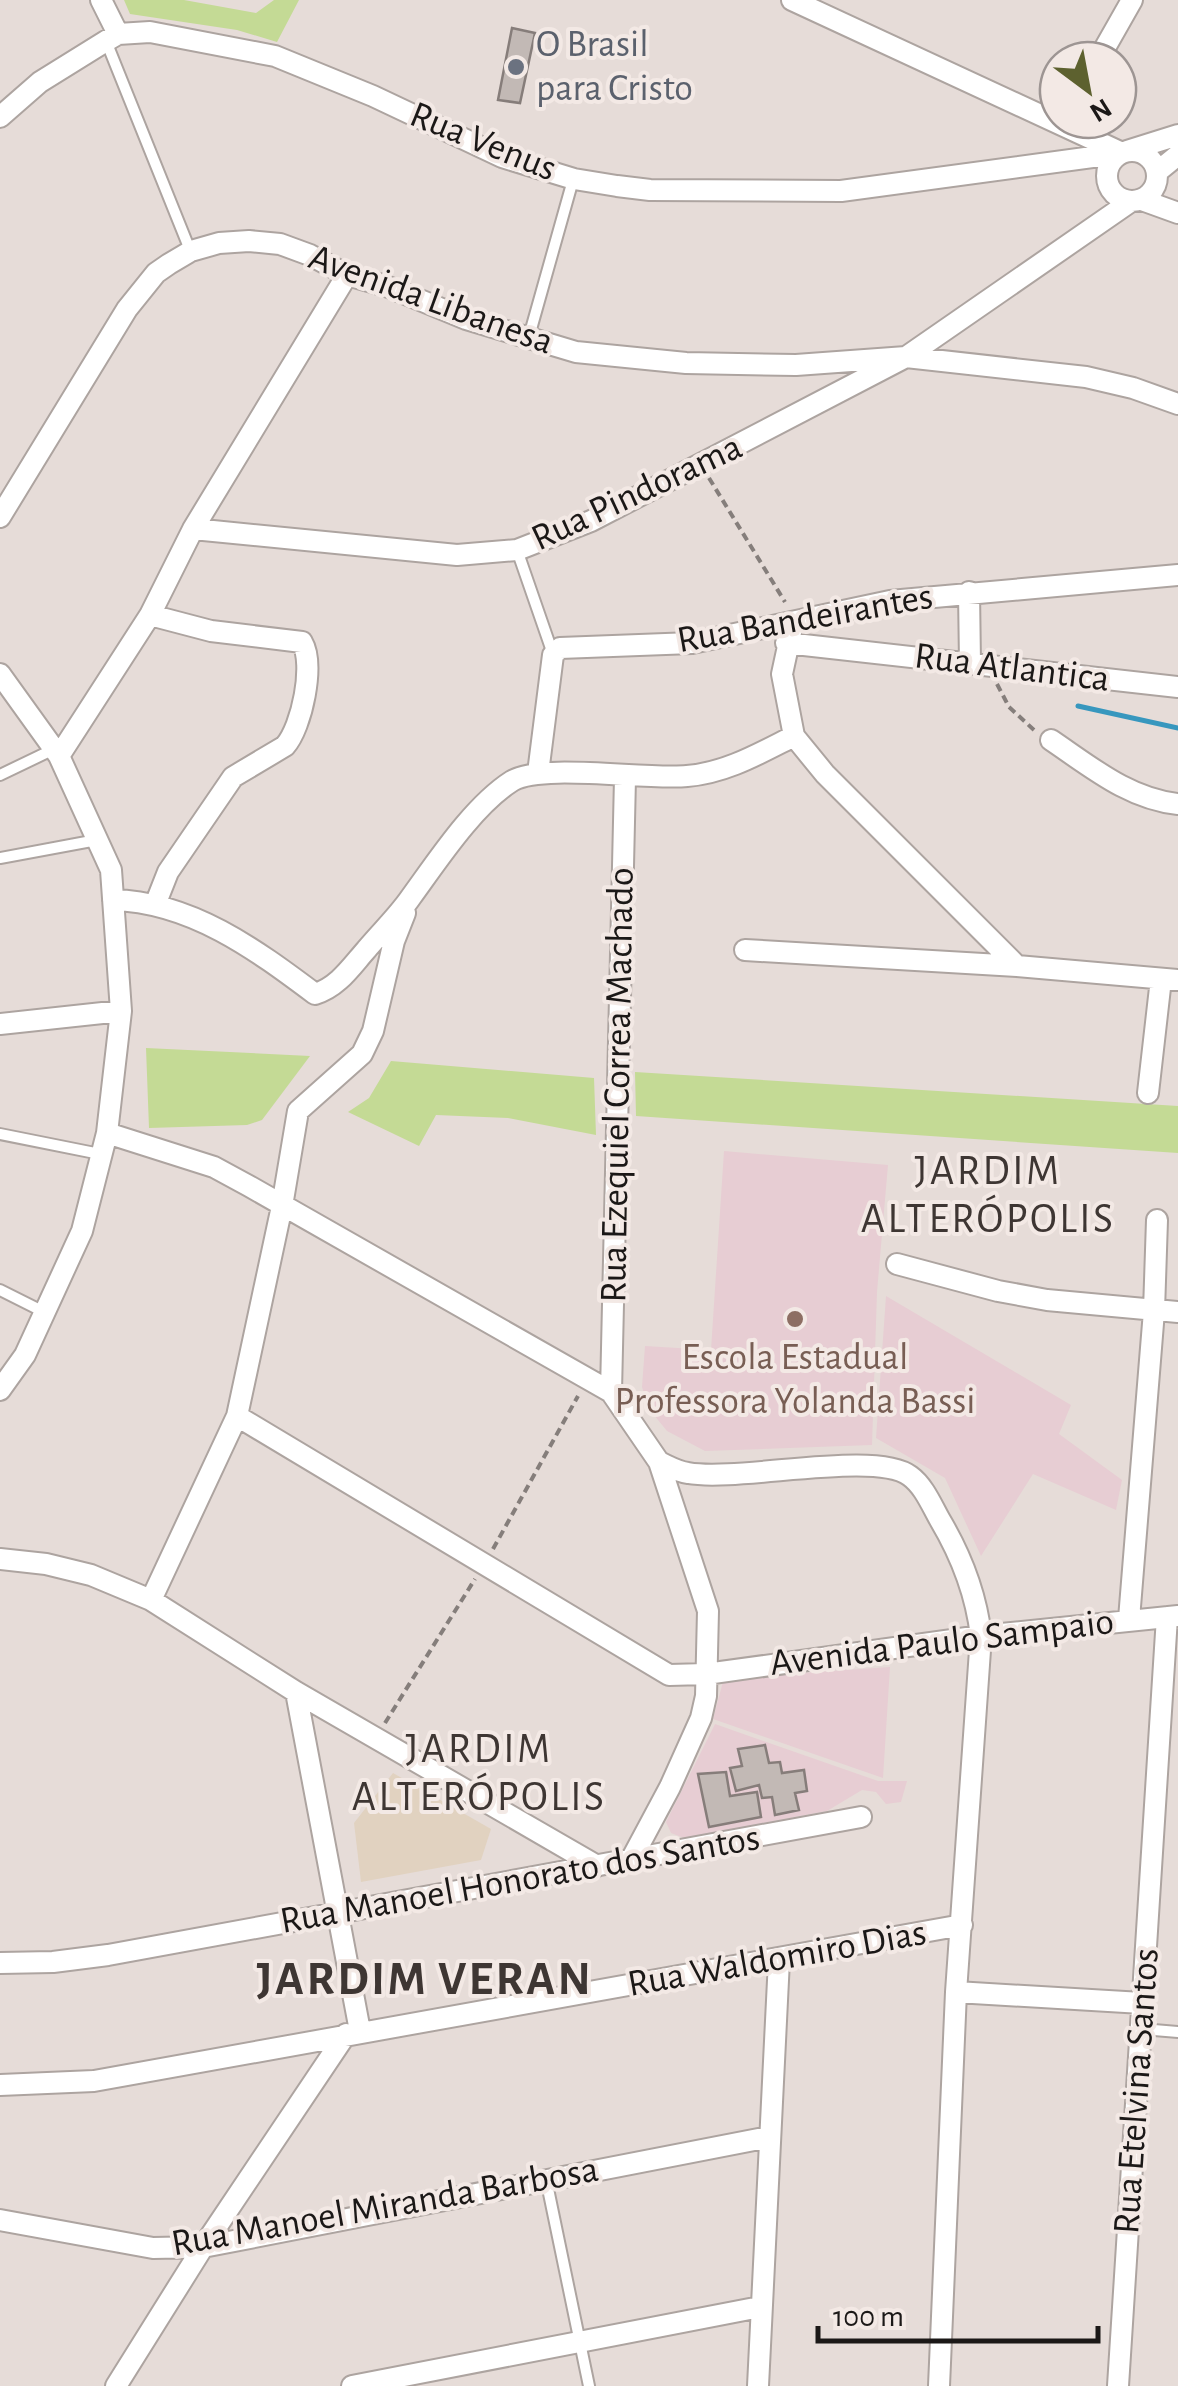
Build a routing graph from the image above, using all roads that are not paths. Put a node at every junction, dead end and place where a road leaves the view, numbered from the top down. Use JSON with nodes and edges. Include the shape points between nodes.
{"nodes":[{"id":1,"x":101,"y":0,"type":"edge"},
{"id":2,"x":792,"y":0,"type":"edge"},
{"id":3,"x":1132,"y":0,"type":"edge"},
{"id":4,"x":112,"y":37,"type":"junction"},
{"id":5,"x":1109,"y":40,"type":"edge"},
{"id":6,"x":1038,"y":111,"type":"edge"},
{"id":7,"x":0,"y":117,"type":"edge"},
{"id":8,"x":1178,"y":135,"type":"edge"},
{"id":9,"x":1100,"y":140,"type":"edge"},
{"id":10,"x":1124,"y":152,"type":"junction"},
{"id":11,"x":1178,"y":155,"type":"edge"},
{"id":12,"x":1157,"y":172,"type":"junction"},
{"id":13,"x":574,"y":178,"type":"junction"},
{"id":14,"x":1136,"y":201,"type":"junction"},
{"id":15,"x":1178,"y":213,"type":"edge"},
{"id":16,"x":191,"y":251,"type":"junction"},
{"id":17,"x":347,"y":275,"type":"junction"},
{"id":18,"x":528,"y":340,"type":"junction"},
{"id":19,"x":906,"y":356,"type":"junction"},
{"id":20,"x":1178,"y":404,"type":"edge"},
{"id":21,"x":0,"y":517,"type":"edge"},
{"id":22,"x":194,"y":530,"type":"junction"},
{"id":23,"x":517,"y":550,"type":"junction"},
{"id":24,"x":1178,"y":575,"type":"edge"},
{"id":25,"x":970,"y":592,"type":"junction"},
{"id":26,"x":150,"y":614,"type":"junction"},
{"id":27,"x":793,"y":622,"type":"junction"},
{"id":28,"x":786,"y":644,"type":"junction"},
{"id":29,"x":553,"y":655,"type":"junction"},
{"id":30,"x":970,"y":663,"type":"junction"},
{"id":31,"x":0,"y":674,"type":"edge"},
{"id":32,"x":1178,"y":688,"type":"edge"},
{"id":33,"x":794,"y":736,"type":"junction"},
{"id":34,"x":1051,"y":740,"type":"road end"},
{"id":35,"x":56,"y":753,"type":"junction"},
{"id":36,"x":538,"y":773,"type":"junction"},
{"id":37,"x":0,"y":775,"type":"edge"},
{"id":38,"x":625,"y":778,"type":"junction"},
{"id":39,"x":1178,"y":804,"type":"edge"},
{"id":40,"x":98,"y":840,"type":"junction"},
{"id":41,"x":0,"y":858,"type":"edge"},
{"id":42,"x":410,"y":899,"type":"junction"},
{"id":43,"x":113,"y":900,"type":"junction"},
{"id":44,"x":154,"y":905,"type":"junction"},
{"id":45,"x":745,"y":950,"type":"dead end"},
{"id":46,"x":1017,"y":966,"type":"junction"},
{"id":47,"x":1170,"y":980,"type":"edge"},
{"id":48,"x":121,"y":1011,"type":"junction"},
{"id":49,"x":0,"y":1024,"type":"edge"},
{"id":50,"x":1148,"y":1093,"type":"dead end"},
{"id":51,"x":107,"y":1133,"type":"junction"},
{"id":52,"x":0,"y":1134,"type":"edge"},
{"id":53,"x":100,"y":1154,"type":"junction"},
{"id":54,"x":282,"y":1206,"type":"junction"},
{"id":55,"x":1157,"y":1220,"type":"dead end"},
{"id":56,"x":897,"y":1264,"type":"dead end"},
{"id":57,"x":0,"y":1290,"type":"edge"},
{"id":58,"x":1154,"y":1310,"type":"junction"},
{"id":59,"x":1178,"y":1312,"type":"edge"},
{"id":60,"x":44,"y":1313,"type":"junction"},
{"id":61,"x":0,"y":1390,"type":"edge"},
{"id":62,"x":611,"y":1392,"type":"junction"},
{"id":63,"x":236,"y":1416,"type":"junction"},
{"id":64,"x":659,"y":1462,"type":"junction"},
{"id":65,"x":0,"y":1560,"type":"edge"},
{"id":66,"x":151,"y":1600,"type":"junction"},
{"id":67,"x":1172,"y":1616,"type":"edge"},
{"id":68,"x":1129,"y":1618,"type":"junction"},
{"id":69,"x":982,"y":1636,"type":"junction"},
{"id":70,"x":706,"y":1674,"type":"junction"},
{"id":71,"x":296,"y":1692,"type":"junction"},
{"id":72,"x":862,"y":1817,"type":"dead end"},
{"id":73,"x":631,"y":1860,"type":"junction"},
{"id":74,"x":597,"y":1866,"type":"junction"},
{"id":75,"x":336,"y":1912,"type":"junction"},
{"id":76,"x":962,"y":1925,"type":"junction"},
{"id":77,"x":779,"y":1960,"type":"junction"},
{"id":78,"x":0,"y":1963,"type":"edge"},
{"id":79,"x":956,"y":1992,"type":"junction"},
{"id":80,"x":1142,"y":2003,"type":"junction"},
{"id":81,"x":1141,"y":2028,"type":"junction"},
{"id":82,"x":1178,"y":2032,"type":"edge"},
{"id":83,"x":353,"y":2033,"type":"junction"},
{"id":84,"x":0,"y":2086,"type":"edge"},
{"id":85,"x":770,"y":2137,"type":"junction"},
{"id":86,"x":546,"y":2179,"type":"junction"},
{"id":87,"x":0,"y":2220,"type":"edge"},
{"id":88,"x":203,"y":2247,"type":"junction"},
{"id":89,"x":760,"y":2308,"type":"junction"},
{"id":90,"x":581,"y":2341,"type":"junction"},
{"id":91,"x":116,"y":2386,"type":"edge"},
{"id":92,"x":352,"y":2386,"type":"edge"},
{"id":93,"x":589,"y":2386,"type":"edge"},
{"id":94,"x":758,"y":2386,"type":"edge"},
{"id":95,"x":939,"y":2386,"type":"edge"},
{"id":96,"x":1118,"y":2386,"type":"edge"}],
"edges":[{"from":1,"to":4,"type":"street"},
{"from":2,"to":6,"type":"street"},
{"from":3,"to":5,"type":"street"},
{"from":4,"to":7,"type":"street","via":[[40,82]]},
{"from":4,"to":13,"type":"street","name":"Rua Venus","via":[[150,32],[276,56],[502,157]]},
{"from":4,"to":16,"type":"lane"},
{"from":8,"to":10,"type":"street","name":"Rua Venus"},
{"from":9,"to":10,"type":"street"},
{"from":10,"to":12,"type":"street","via":[[1149,158]]},
{"from":10,"to":13,"type":"street","name":"Rua Venus","via":[[841,191],[650,190]]},
{"from":10,"to":14,"type":"street","via":[[1107,168],[1107,185],[1118,198]]},
{"from":11,"to":12,"type":"street"},
{"from":12,"to":14,"type":"street","via":[[1154,188]]},
{"from":13,"to":18,"type":"lane"},
{"from":14,"to":15,"type":"street"},
{"from":14,"to":19,"type":"street","name":"Rua Pindorama"},
{"from":16,"to":17,"type":"street","name":"Avenida Libanesa","via":[[249,240],[280,244]]},
{"from":16,"to":21,"type":"street","name":"Avenida Libanesa","via":[[156,274],[127,308]]},
{"from":17,"to":18,"type":"street","name":"Avenida Libanesa"},
{"from":17,"to":22,"type":"street"},
{"from":18,"to":19,"type":"street","name":"Avenida Libanesa","via":[[686,363],[796,365]]},
{"from":19,"to":20,"type":"street","name":"Avenida Libanesa","via":[[1086,377]]},
{"from":19,"to":23,"type":"street","name":"Rua Pindorama","via":[[591,521]]},
{"from":22,"to":23,"type":"street","name":"Rua Pindorama","via":[[458,554]]},
{"from":22,"to":26,"type":"street"},
{"from":23,"to":29,"type":"lane"},
{"from":24,"to":25,"type":"street","name":"Rua Bandeirantes"},
{"from":25,"to":27,"type":"street","name":"Rua Bandeirantes"},
{"from":25,"to":30,"type":"street"},
{"from":26,"to":35,"type":"street"},
{"from":26,"to":44,"type":"street","via":[[211,631],[302,642],[308,656],[292,739],[233,777],[168,872]]},
{"from":27,"to":28,"type":"street"},
{"from":27,"to":29,"type":"street","name":"Rua Bandeirantes","via":[[692,643],[560,648]]},
{"from":28,"to":30,"type":"street","name":"Rua Atlantica"},
{"from":28,"to":33,"type":"street","via":[[782,674]]},
{"from":29,"to":36,"type":"street"},
{"from":30,"to":32,"type":"street","name":"Rua Atlantica"},
{"from":31,"to":35,"type":"street"},
{"from":33,"to":38,"type":"street","via":[[711,773]]},
{"from":33,"to":46,"type":"street"},
{"from":34,"to":39,"type":"street","via":[[1121,787]]},
{"from":35,"to":37,"type":"lane"},
{"from":35,"to":40,"type":"street"},
{"from":36,"to":38,"type":"street"},
{"from":36,"to":42,"type":"street","via":[[491,799]]},
{"from":38,"to":62,"type":"street","name":"Rua Ezequiel Correa Machado"},
{"from":40,"to":41,"type":"lane"},
{"from":40,"to":43,"type":"street","via":[[111,870]]},
{"from":42,"to":44,"type":"street","via":[[337,984],[315,994],[235,938]]},
{"from":42,"to":54,"type":"street","via":[[362,1054],[298,1111]]},
{"from":43,"to":44,"type":"street"},
{"from":43,"to":48,"type":"street"},
{"from":45,"to":46,"type":"street"},
{"from":46,"to":47,"type":"street"},
{"from":47,"to":50,"type":"street"},
{"from":48,"to":49,"type":"street"},
{"from":48,"to":51,"type":"street"},
{"from":51,"to":53,"type":"street"},
{"from":51,"to":54,"type":"street","via":[[214,1167]]},
{"from":52,"to":53,"type":"lane"},
{"from":53,"to":60,"type":"street","via":[[82,1232]]},
{"from":54,"to":62,"type":"street"},
{"from":54,"to":63,"type":"street"},
{"from":55,"to":58,"type":"street"},
{"from":56,"to":58,"type":"street","via":[[1014,1294]]},
{"from":57,"to":60,"type":"lane"},
{"from":58,"to":59,"type":"street"},
{"from":58,"to":68,"type":"street"},
{"from":60,"to":61,"type":"street"},
{"from":62,"to":64,"type":"street"},
{"from":63,"to":66,"type":"street"},
{"from":63,"to":70,"type":"street","name":"Avenida Paulo Sampaio","via":[[669,1675]]},
{"from":64,"to":69,"type":"street","via":[[686,1473],[880,1467],[910,1476],[966,1570]]},
{"from":64,"to":70,"type":"street","via":[[708,1611]]},
{"from":65,"to":66,"type":"street","via":[[91,1575]]},
{"from":66,"to":71,"type":"street"},
{"from":67,"to":68,"type":"street","name":"Avenida Paulo Sampaio"},
{"from":67,"to":80,"type":"street","name":"Rua Etelvina Santos"},
{"from":68,"to":69,"type":"street","name":"Avenida Paulo Sampaio"},
{"from":69,"to":70,"type":"street","name":"Avenida Paulo Sampaio"},
{"from":69,"to":76,"type":"street"},
{"from":70,"to":73,"type":"street","via":[[694,1735]]},
{"from":71,"to":74,"type":"street"},
{"from":71,"to":75,"type":"street"},
{"from":72,"to":73,"type":"street","name":"Rua Manoel Honorato dos Santos"},
{"from":73,"to":74,"type":"street","name":"Rua Manoel Honorato dos Santos"},
{"from":74,"to":75,"type":"street","name":"Rua Manoel Honorato dos Santos"},
{"from":75,"to":78,"type":"street","name":"Rua Manoel Honorato dos Santos","via":[[108,1955]]},
{"from":75,"to":83,"type":"street"},
{"from":76,"to":77,"type":"street","name":"Rua Waldomiro Dias"},
{"from":76,"to":79,"type":"street"},
{"from":77,"to":83,"type":"street","name":"Rua Waldomiro Dias"},
{"from":77,"to":85,"type":"street"},
{"from":79,"to":80,"type":"street"},
{"from":79,"to":95,"type":"street"},
{"from":80,"to":81,"type":"street","name":"Rua Etelvina Santos"},
{"from":81,"to":82,"type":"lane"},
{"from":81,"to":96,"type":"street","name":"Rua Etelvina Santos"},
{"from":83,"to":84,"type":"street","name":"Rua Waldomiro Dias","via":[[94,2081]]},
{"from":83,"to":88,"type":"street"},
{"from":85,"to":86,"type":"street","name":"Rua Manoel Miranda Barbosa"},
{"from":85,"to":89,"type":"street"},
{"from":86,"to":88,"type":"street","name":"Rua Manoel Miranda Barbosa"},
{"from":86,"to":90,"type":"lane"},
{"from":87,"to":88,"type":"street","name":"Rua Manoel Miranda Barbosa","via":[[153,2248]]},
{"from":88,"to":91,"type":"street"},
{"from":89,"to":90,"type":"street"},
{"from":89,"to":94,"type":"street"},
{"from":90,"to":92,"type":"street"},
{"from":90,"to":93,"type":"lane"}]}
